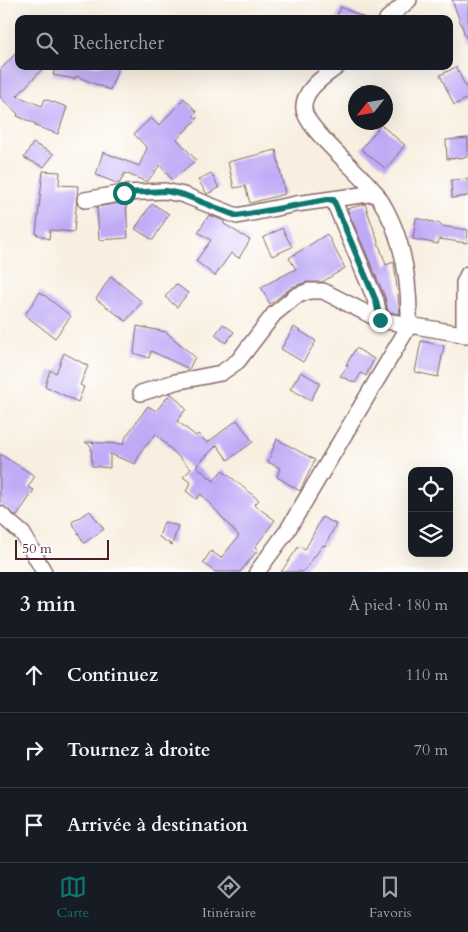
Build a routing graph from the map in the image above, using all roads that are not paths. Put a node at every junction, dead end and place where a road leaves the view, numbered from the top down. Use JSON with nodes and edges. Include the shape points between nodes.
{"nodes":[{"id":1,"x":409,"y":0,"type":"edge"},
{"id":2,"x":392,"y":15,"type":"edge"},
{"id":3,"x":333,"y":70,"type":"edge"},
{"id":4,"x":376,"y":193,"type":"junction"},
{"id":5,"x":333,"y":199,"type":"junction"},
{"id":6,"x":85,"y":200,"type":"dead end"},
{"id":7,"x":468,"y":274,"type":"edge"},
{"id":8,"x":380,"y":320,"type":"junction"},
{"id":9,"x":409,"y":326,"type":"junction"},
{"id":10,"x":466,"y":335,"type":"edge"},
{"id":11,"x":141,"y":393,"type":"dead end"},
{"id":12,"x":0,"y":514,"type":"edge"},
{"id":13,"x":44,"y":572,"type":"edge"},
{"id":14,"x":257,"y":572,"type":"edge"}],
"edges":[{"from":1,"to":2,"type":"street"},
{"from":3,"to":4,"type":"street","via":[[314,86],[304,106],[305,114],[313,129]]},
{"from":4,"to":5,"type":"street"},
{"from":4,"to":9,"type":"street","via":[[388,212],[401,249],[410,296]]},
{"from":5,"to":6,"type":"street","via":[[237,216],[166,191],[124,193]]},
{"from":5,"to":8,"type":"street","via":[[376,301]]},
{"from":7,"to":10,"type":"street","via":[[464,283]]},
{"from":8,"to":9,"type":"street"},
{"from":8,"to":11,"type":"street","via":[[323,290],[309,291],[296,296],[274,314],[238,361],[221,373]]},
{"from":9,"to":10,"type":"street"},
{"from":9,"to":14,"type":"street","via":[[287,531]]},
{"from":12,"to":13,"type":"street","via":[[23,534]]}]}
